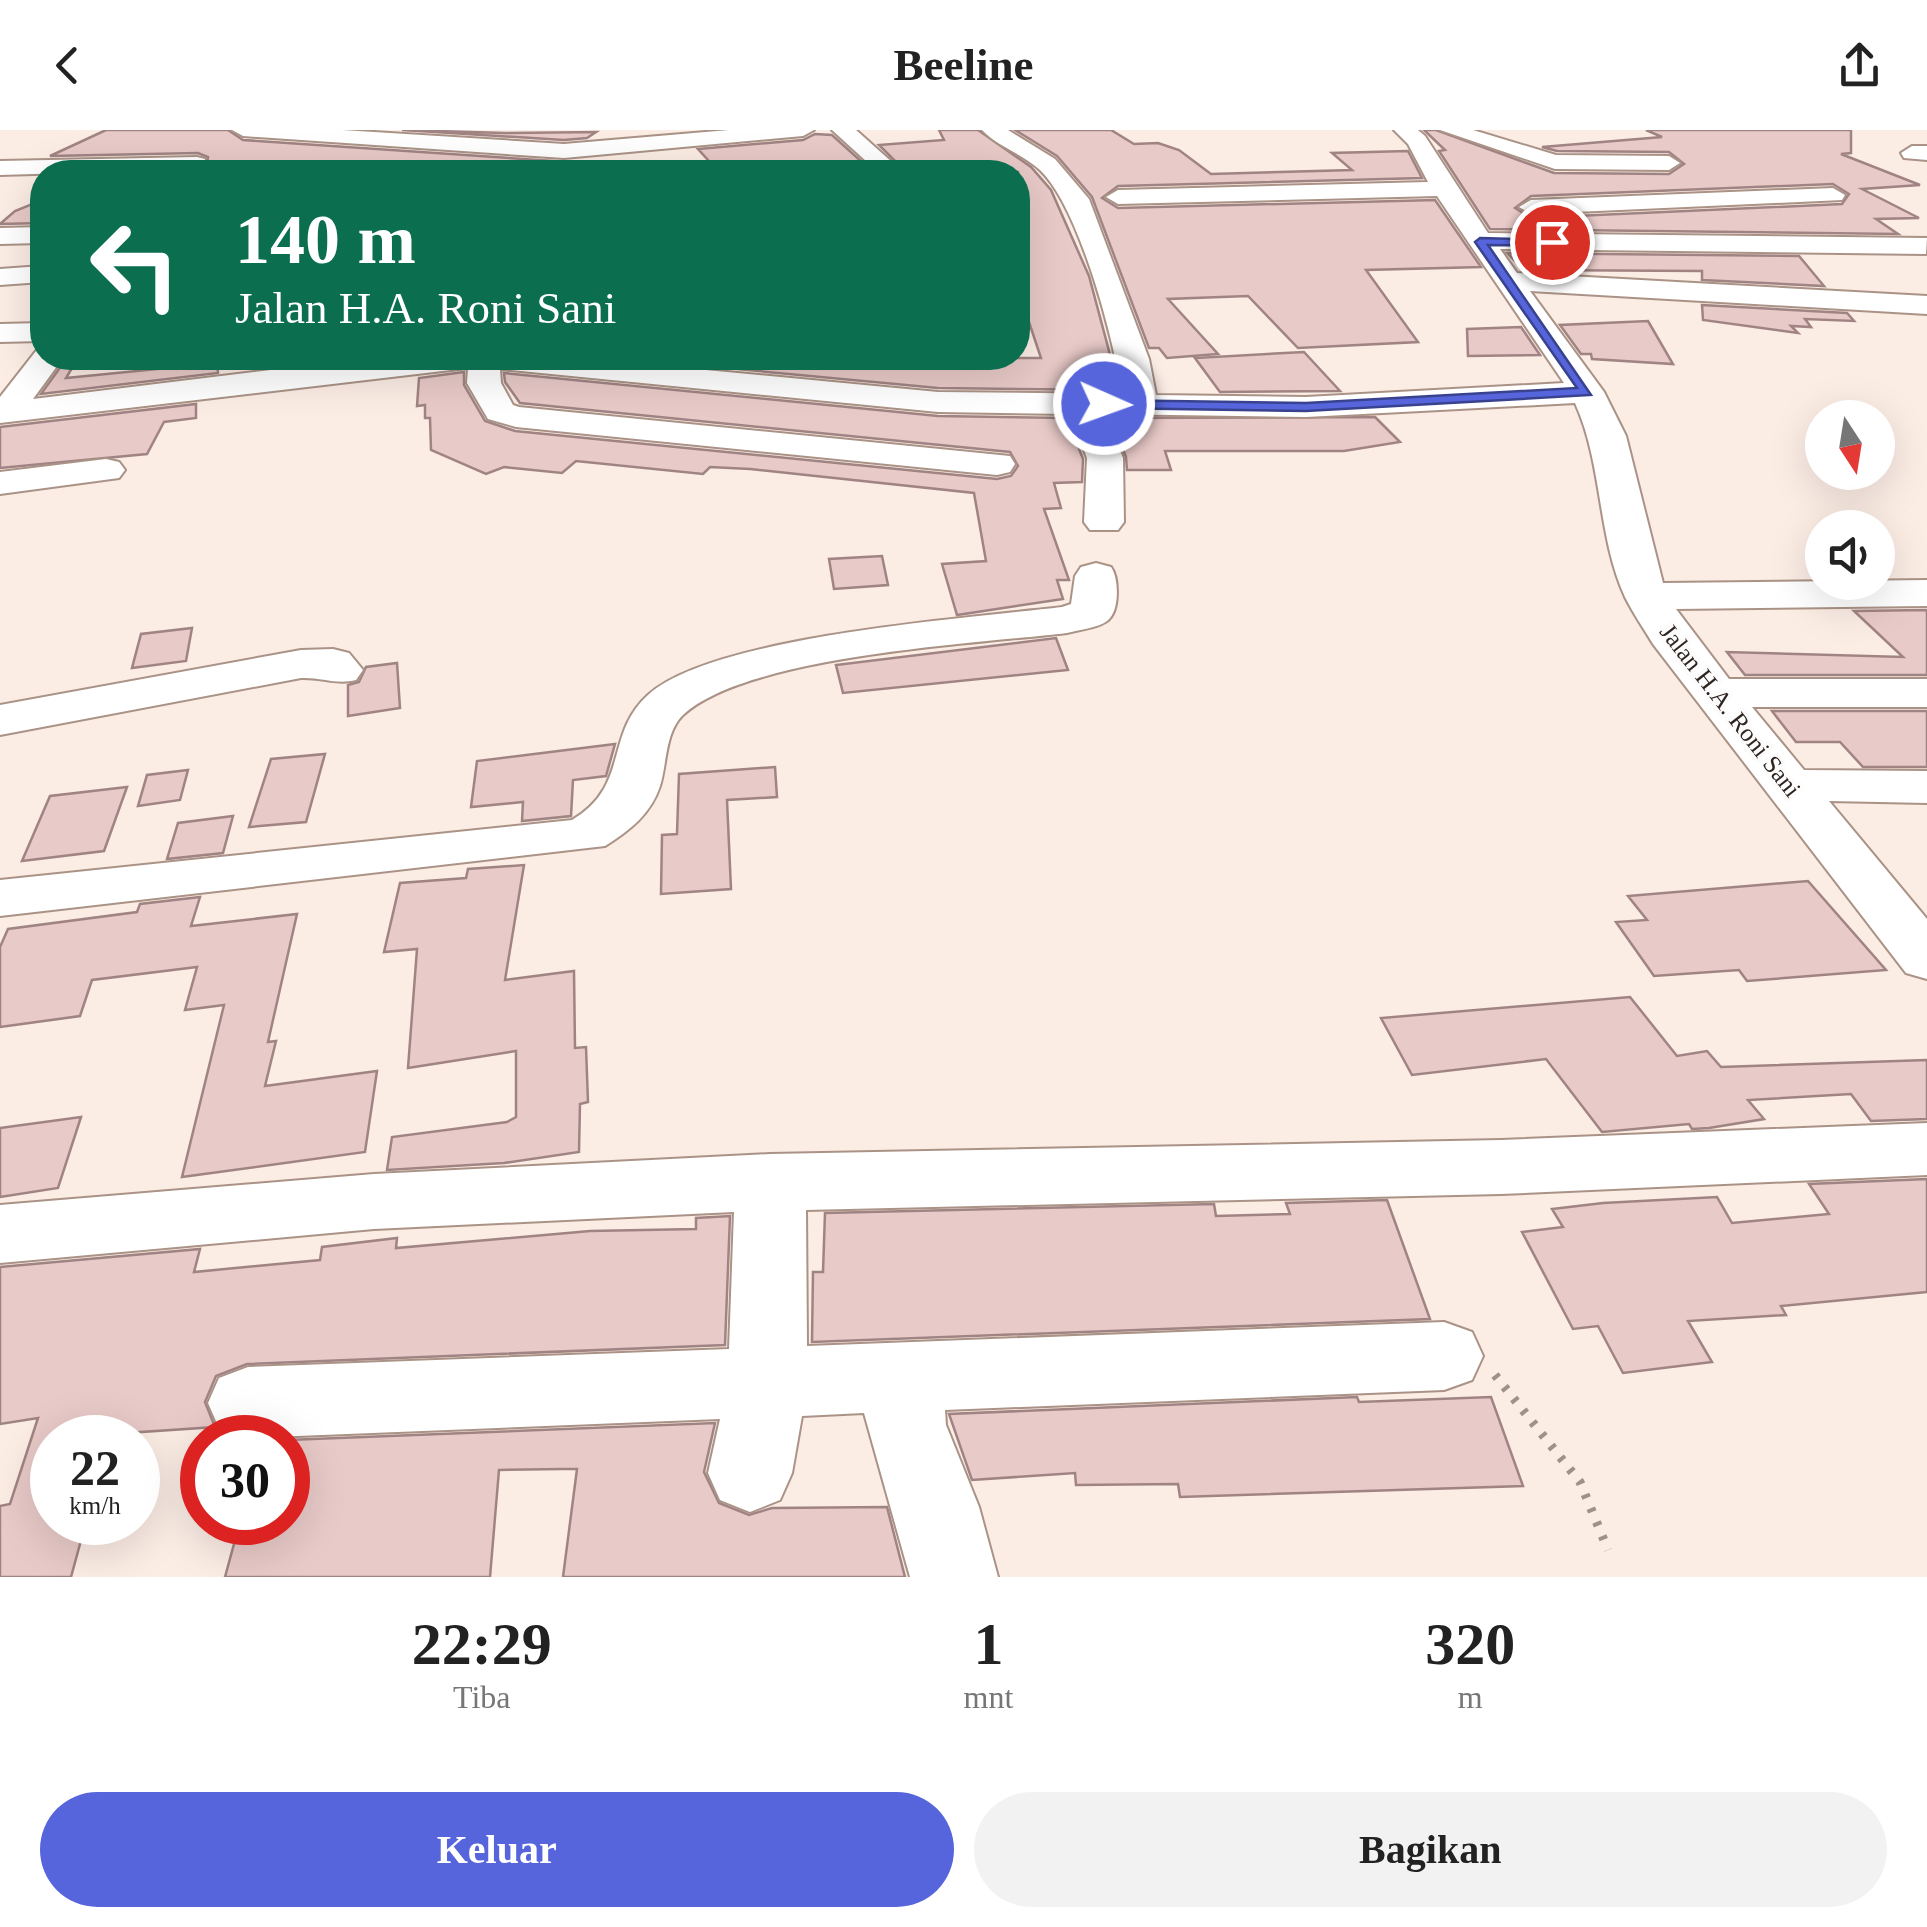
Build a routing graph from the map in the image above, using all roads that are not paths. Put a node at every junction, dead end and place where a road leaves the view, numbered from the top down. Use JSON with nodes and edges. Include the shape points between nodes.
{"nodes":[{"id":1,"x":243,"y":130,"type":"edge"},
{"id":2,"x":470,"y":130,"type":"edge"},
{"id":3,"x":802,"y":130,"type":"edge"},
{"id":4,"x":843,"y":130,"type":"edge"},
{"id":5,"x":993,"y":130,"type":"edge"},
{"id":6,"x":1405,"y":130,"type":"edge"},
{"id":7,"x":1451,"y":130,"type":"edge"},
{"id":8,"x":761,"y":132,"type":"edge"},
{"id":9,"x":439,"y":145,"type":"junction"},
{"id":10,"x":635,"y":145,"type":"junction"},
{"id":11,"x":28,"y":148,"type":"dead end"},
{"id":12,"x":564,"y":151,"type":"junction"},
{"id":13,"x":318,"y":156,"type":"dead end"},
{"id":14,"x":284,"y":158,"type":"dead end"},
{"id":15,"x":556,"y":160,"type":"edge"},
{"id":16,"x":642,"y":160,"type":"edge"},
{"id":17,"x":877,"y":160,"type":"edge"},
{"id":18,"x":1669,"y":163,"type":"dead end"},
{"id":19,"x":30,"y":168,"type":"edge"},
{"id":20,"x":1,"y":169,"type":"edge"},
{"id":21,"x":1035,"y":189,"type":"dead end"},
{"id":22,"x":1070,"y":190,"type":"junction"},
{"id":23,"x":1833,"y":195,"type":"dead end"},
{"id":24,"x":1118,"y":198,"type":"dead end"},
{"id":25,"x":1762,"y":198,"type":"junction"},
{"id":26,"x":1690,"y":201,"type":"junction"},
{"id":27,"x":1620,"y":204,"type":"junction"},
{"id":28,"x":1551,"y":206,"type":"junction"},
{"id":29,"x":1475,"y":212,"type":"junction"},
{"id":30,"x":1226,"y":220,"type":"dead end"},
{"id":31,"x":1880,"y":221,"type":"dead end"},
{"id":32,"x":30,"y":235,"type":"edge"},
{"id":33,"x":0,"y":236,"type":"edge"},
{"id":34,"x":1588,"y":242,"type":"junction"},
{"id":35,"x":1671,"y":244,"type":"junction"},
{"id":36,"x":1758,"y":244,"type":"junction"},
{"id":37,"x":1841,"y":246,"type":"junction"},
{"id":38,"x":1926,"y":247,"type":"edge"},
{"id":39,"x":30,"y":275,"type":"edge"},
{"id":40,"x":0,"y":277,"type":"edge"},
{"id":41,"x":1507,"y":281,"type":"junction"},
{"id":42,"x":1927,"y":304,"type":"edge"},
{"id":43,"x":30,"y":332,"type":"edge"},
{"id":44,"x":0,"y":333,"type":"edge"},
{"id":45,"x":37,"y":370,"type":"edge"},
{"id":46,"x":292,"y":370,"type":"edge"},
{"id":47,"x":486,"y":370,"type":"edge"},
{"id":48,"x":608,"y":370,"type":"edge"},
{"id":49,"x":1586,"y":392,"type":"junction"},
{"id":50,"x":938,"y":402,"type":"junction"},
{"id":51,"x":1084,"y":404,"type":"junction"},
{"id":52,"x":1141,"y":404,"type":"junction"},
{"id":53,"x":3,"y":412,"type":"edge"},
{"id":54,"x":894,"y":454,"type":"junction"},
{"id":55,"x":998,"y":464,"type":"dead end"},
{"id":56,"x":106,"y":470,"type":"dead end"},
{"id":57,"x":0,"y":483,"type":"edge"},
{"id":58,"x":1104,"y":522,"type":"dead end"},
{"id":59,"x":1096,"y":576,"type":"dead end"},
{"id":60,"x":1927,"y":593,"type":"edge"},
{"id":61,"x":1646,"y":596,"type":"junction"},
{"id":62,"x":340,"y":670,"type":"dead end"},
{"id":63,"x":1715,"y":693,"type":"junction"},
{"id":64,"x":1927,"y":694,"type":"edge"},
{"id":65,"x":0,"y":720,"type":"edge"},
{"id":66,"x":1789,"y":785,"type":"junction"},
{"id":67,"x":1927,"y":787,"type":"edge"},
{"id":68,"x":0,"y":898,"type":"edge"},
{"id":69,"x":1909,"y":914,"type":"edge"},
{"id":70,"x":1927,"y":959,"type":"edge"},
{"id":71,"x":1927,"y":1149,"type":"edge"},
{"id":72,"x":770,"y":1181,"type":"junction"},
{"id":73,"x":0,"y":1234,"type":"edge"},
{"id":74,"x":1444,"y":1356,"type":"road end"},
{"id":75,"x":905,"y":1378,"type":"junction"},
{"id":76,"x":768,"y":1384,"type":"junction"},
{"id":77,"x":248,"y":1403,"type":"dead end"},
{"id":78,"x":750,"y":1473,"type":"dead end"},
{"id":79,"x":954,"y":1577,"type":"edge"}],
"edges":[{"from":1,"to":9,"type":"street"},
{"from":2,"to":9,"type":"street"},
{"from":3,"to":8,"type":"street"},
{"from":4,"to":17,"type":"street"},
{"from":5,"to":22,"type":"street","via":[[1047,164]]},
{"from":6,"to":29,"type":"street","name":"Jalan H.A. Roni Sani"},
{"from":7,"to":18,"type":"street","via":[[1554,162]]},
{"from":8,"to":10,"type":"street"},
{"from":9,"to":12,"type":"street"},
{"from":10,"to":12,"type":"street"},
{"from":10,"to":16,"type":"street"},
{"from":11,"to":20,"type":"street"},
{"from":12,"to":15,"type":"street"},
{"from":13,"to":14,"type":"street"},
{"from":19,"to":20,"type":"street"},
{"from":21,"to":22,"type":"street"},
{"from":22,"to":52,"type":"street","via":[[1133,359]]},
{"from":23,"to":25,"type":"street"},
{"from":24,"to":29,"type":"street"},
{"from":25,"to":26,"type":"street"},
{"from":25,"to":37,"type":"street"},
{"from":26,"to":27,"type":"street"},
{"from":26,"to":36,"type":"street"},
{"from":27,"to":28,"type":"street"},
{"from":27,"to":35,"type":"street"},
{"from":28,"to":29,"type":"street"},
{"from":28,"to":34,"type":"street"},
{"from":29,"to":30,"type":"street"},
{"from":29,"to":34,"type":"street"},
{"from":29,"to":41,"type":"street","name":"Jalan H.A. Roni Sani"},
{"from":31,"to":38,"type":"street"},
{"from":32,"to":33,"type":"street"},
{"from":34,"to":35,"type":"street"},
{"from":35,"to":36,"type":"street"},
{"from":36,"to":37,"type":"street"},
{"from":37,"to":38,"type":"street"},
{"from":39,"to":40,"type":"street"},
{"from":41,"to":42,"type":"street"},
{"from":41,"to":49,"type":"street","name":"Jalan H.A. Roni Sani"},
{"from":43,"to":44,"type":"street"},
{"from":45,"to":53,"type":"street"},
{"from":46,"to":53,"type":"street"},
{"from":47,"to":54,"type":"street","via":[[489,397],[507,415]]},
{"from":48,"to":50,"type":"street"},
{"from":49,"to":52,"type":"street","via":[[1306,407]]},
{"from":49,"to":61,"type":"street","name":"Jalan H.A. Roni Sani","via":[[1608,436]]},
{"from":50,"to":51,"type":"street"},
{"from":50,"to":54,"type":"street"},
{"from":51,"to":52,"type":"street"},
{"from":51,"to":58,"type":"street","via":[[1105,458]]},
{"from":54,"to":55,"type":"street"},
{"from":56,"to":57,"type":"street"},
{"from":59,"to":68,"type":"street","via":[[1092,612],[1066,620],[856,647],[705,678],[662,708],[640,755],[631,801],[617,820],[586,836]]},
{"from":60,"to":61,"type":"street"},
{"from":61,"to":63,"type":"street","name":"Jalan H.A. Roni Sani"},
{"from":62,"to":65,"type":"street","via":[[333,663],[302,664]]},
{"from":63,"to":64,"type":"street"},
{"from":63,"to":66,"type":"street","name":"Jalan H.A. Roni Sani"},
{"from":66,"to":67,"type":"street"},
{"from":66,"to":69,"type":"street","name":"Jalan H.A. Roni Sani"},
{"from":69,"to":70,"type":"street","name":"Jalan H.A. Roni Sani"},
{"from":71,"to":72,"type":"street","via":[[1500,1167]]},
{"from":72,"to":73,"type":"street","via":[[138,1218]]},
{"from":72,"to":76,"type":"street"},
{"from":74,"to":75,"type":"street"},
{"from":75,"to":76,"type":"street"},
{"from":75,"to":79,"type":"street","via":[[905,1425]]},
{"from":76,"to":77,"type":"street"},
{"from":76,"to":78,"type":"street"}]}
